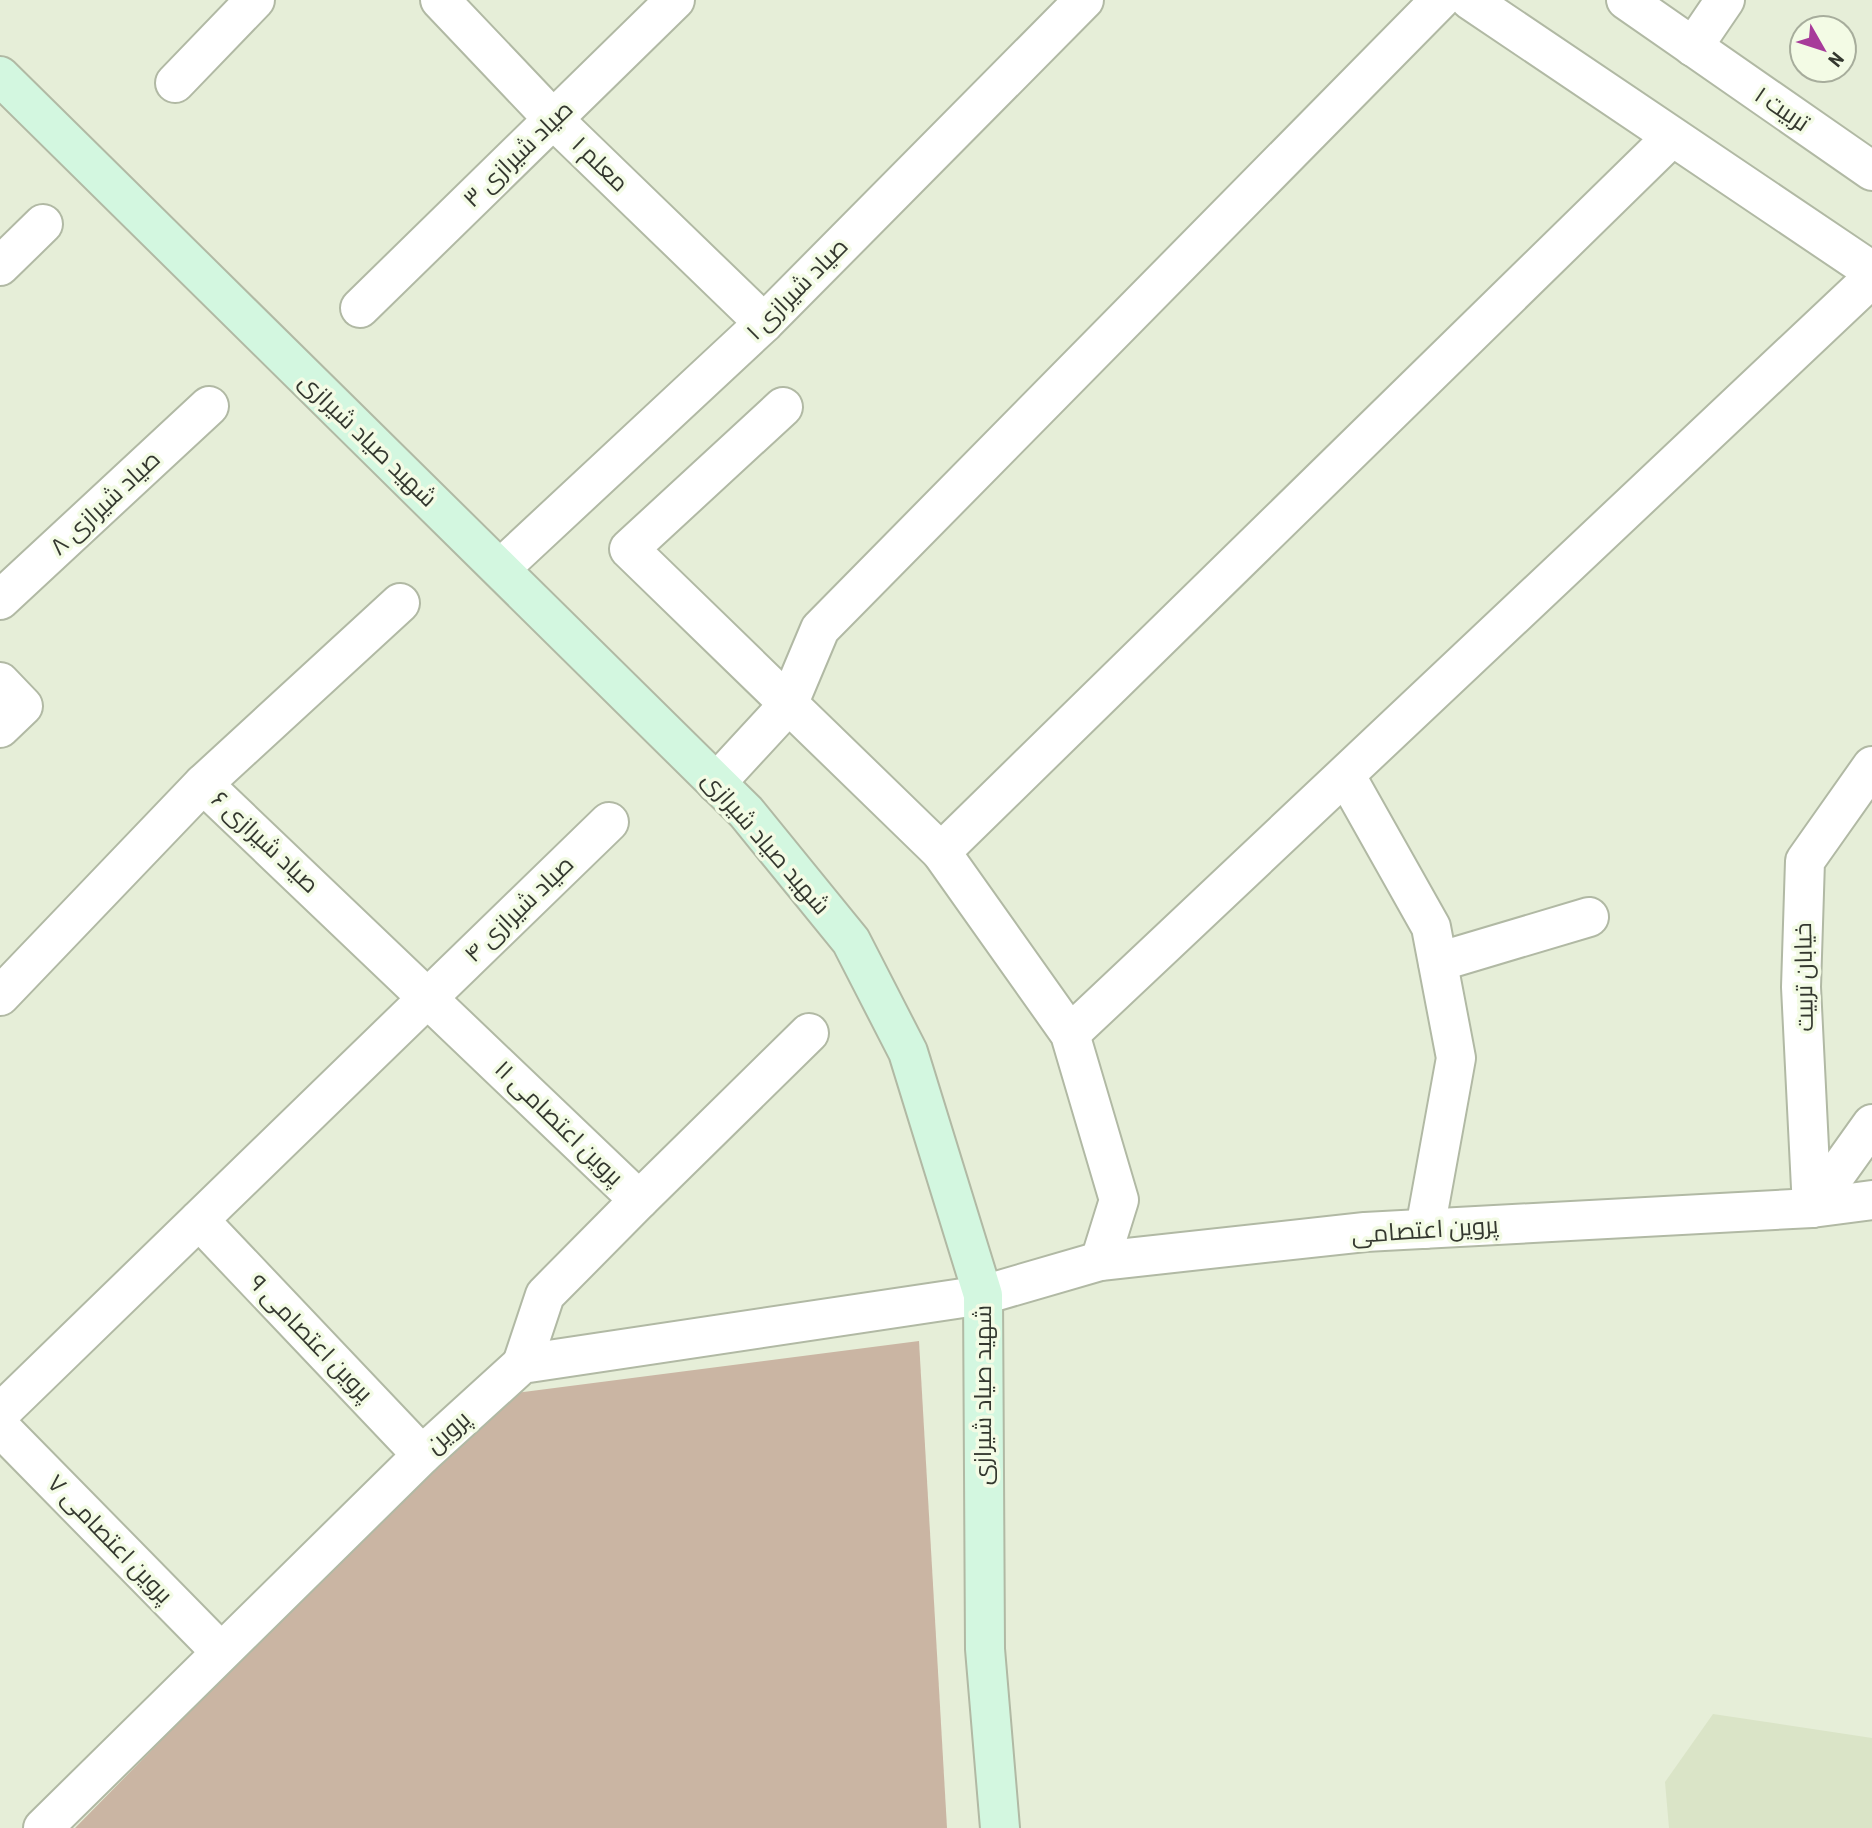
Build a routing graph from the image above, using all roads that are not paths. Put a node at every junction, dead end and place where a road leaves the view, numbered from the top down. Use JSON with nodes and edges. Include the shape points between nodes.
{"nodes":[{"id":1,"x":255,"y":0,"type":"edge"},
{"id":2,"x":440,"y":0,"type":"edge"},
{"id":3,"x":676,"y":0,"type":"edge"},
{"id":4,"x":1084,"y":0,"type":"edge"},
{"id":5,"x":1440,"y":0,"type":"edge"},
{"id":6,"x":1470,"y":0,"type":"edge"},
{"id":7,"x":1626,"y":0,"type":"edge"},
{"id":8,"x":1725,"y":0,"type":"edge"},
{"id":9,"x":1693,"y":47,"type":"junction"},
{"id":10,"x":0,"y":76,"type":"edge"},
{"id":11,"x":175,"y":83,"type":"dead end"},
{"id":12,"x":554,"y":120,"type":"junction"},
{"id":13,"x":1671,"y":138,"type":"junction"},
{"id":14,"x":1872,"y":171,"type":"edge"},
{"id":15,"x":43,"y":224,"type":"dead end"},
{"id":16,"x":0,"y":266,"type":"edge"},
{"id":17,"x":1872,"y":271,"type":"edge"},
{"id":18,"x":1872,"y":278,"type":"edge"},
{"id":19,"x":360,"y":308,"type":"dead end"},
{"id":20,"x":764,"y":323,"type":"junction"},
{"id":21,"x":209,"y":407,"type":"dead end"},
{"id":22,"x":783,"y":407,"type":"dead end"},
{"id":23,"x":501,"y":568,"type":"junction"},
{"id":24,"x":0,"y":600,"type":"edge"},
{"id":25,"x":400,"y":603,"type":"dead end"},
{"id":26,"x":0,"y":682,"type":"edge"},
{"id":27,"x":788,"y":705,"type":"junction"},
{"id":28,"x":0,"y":728,"type":"edge"},
{"id":29,"x":1872,"y":766,"type":"edge"},
{"id":30,"x":1346,"y":776,"type":"junction"},
{"id":31,"x":716,"y":783,"type":"junction"},
{"id":32,"x":203,"y":784,"type":"junction"},
{"id":33,"x":608,"y":822,"type":"dead end"},
{"id":34,"x":942,"y":852,"type":"junction"},
{"id":35,"x":1589,"y":917,"type":"dead end"},
{"id":36,"x":1438,"y":962,"type":"junction"},
{"id":37,"x":0,"y":996,"type":"edge"},
{"id":38,"x":429,"y":997,"type":"junction"},
{"id":39,"x":809,"y":1033,"type":"dead end"},
{"id":40,"x":1070,"y":1034,"type":"junction"},
{"id":41,"x":1872,"y":1124,"type":"edge"},
{"id":42,"x":639,"y":1200,"type":"junction"},
{"id":43,"x":1872,"y":1200,"type":"edge"},
{"id":44,"x":1812,"y":1208,"type":"junction"},
{"id":45,"x":199,"y":1220,"type":"junction"},
{"id":46,"x":1425,"y":1229,"type":"junction"},
{"id":47,"x":1100,"y":1261,"type":"junction"},
{"id":48,"x":983,"y":1295,"type":"junction"},
{"id":49,"x":522,"y":1364,"type":"junction"},
{"id":50,"x":0,"y":1413,"type":"edge"},
{"id":51,"x":0,"y":1427,"type":"edge"},
{"id":52,"x":422,"y":1455,"type":"junction"},
{"id":53,"x":220,"y":1651,"type":"junction"},
{"id":54,"x":43,"y":1828,"type":"edge"},
{"id":55,"x":1000,"y":1828,"type":"edge"}],
"edges":[{"from":1,"to":11,"type":"street"},
{"from":2,"to":12,"type":"street","name":"معلم ۱"},
{"from":3,"to":12,"type":"street","name":"صیاد شیرازی ۳"},
{"from":4,"to":20,"type":"street","name":"صیاد شیرازی ۱"},
{"from":5,"to":27,"type":"street","via":[[820,629]]},
{"from":6,"to":13,"type":"street"},
{"from":7,"to":9,"type":"street"},
{"from":8,"to":9,"type":"street"},
{"from":9,"to":14,"type":"street","name":"تربیت ۱"},
{"from":10,"to":23,"type":"main road","name":"شهید صیاد شیرازی"},
{"from":12,"to":19,"type":"street","name":"صیاد شیرازی ۳"},
{"from":12,"to":20,"type":"street","name":"معلم ۱"},
{"from":13,"to":17,"type":"street"},
{"from":13,"to":34,"type":"street"},
{"from":15,"to":16,"type":"street"},
{"from":18,"to":30,"type":"street"},
{"from":20,"to":23,"type":"street","name":"صیاد شیرازی ۱"},
{"from":21,"to":24,"type":"street","name":"صیاد شیرازی ۸"},
{"from":22,"to":27,"type":"street","via":[[629,549]]},
{"from":23,"to":31,"type":"main road","name":"شهید صیاد شیرازی"},
{"from":25,"to":32,"type":"street","name":"صیاد شیرازی ۶"},
{"from":26,"to":28,"type":"street","via":[[23,706]]},
{"from":27,"to":31,"type":"street"},
{"from":27,"to":34,"type":"street"},
{"from":29,"to":44,"type":"street","name":"خیابان تربیت","via":[[1805,861],[1801,987]]},
{"from":30,"to":36,"type":"street","via":[[1431,927]]},
{"from":30,"to":40,"type":"street"},
{"from":31,"to":48,"type":"main road","name":"شهید صیاد شیرازی","via":[[746,812],[851,941],[908,1052]]},
{"from":32,"to":37,"type":"street"},
{"from":32,"to":38,"type":"street","name":"صیاد شیرازی ۶"},
{"from":33,"to":38,"type":"street","name":"صیاد شیرازی ۴"},
{"from":34,"to":40,"type":"street"},
{"from":35,"to":36,"type":"street"},
{"from":36,"to":46,"type":"street","via":[[1456,1058]]},
{"from":38,"to":42,"type":"street","name":"پروین اعتصامی ۱۱"},
{"from":38,"to":45,"type":"street","name":"صیاد شیرازی ۴"},
{"from":39,"to":42,"type":"street","name":"پروین اعتصامی ۱۱"},
{"from":40,"to":47,"type":"street","via":[[1119,1200]]},
{"from":41,"to":44,"type":"street"},
{"from":42,"to":49,"type":"street","via":[[545,1295]]},
{"from":43,"to":44,"type":"street","name":"پروین اعتصامی"},
{"from":44,"to":46,"type":"street","name":"پروین اعتصامی"},
{"from":45,"to":50,"type":"street","name":"صیاد شیرازی ۴"},
{"from":45,"to":52,"type":"street","name":"پروین اعتصامی ۹"},
{"from":46,"to":47,"type":"street","name":"پروین اعتصامی"},
{"from":47,"to":48,"type":"street","name":"پروین اعتصامی"},
{"from":48,"to":49,"type":"street"},
{"from":48,"to":55,"type":"main road","name":"شهید صیاد شیرازی","via":[[985,1649]]},
{"from":49,"to":52,"type":"street","name":"پروین"},
{"from":51,"to":53,"type":"street","name":"پروین اعتصامی ۷"},
{"from":52,"to":53,"type":"street","name":"پروین"},
{"from":53,"to":54,"type":"street","name":"پروین"}]}
